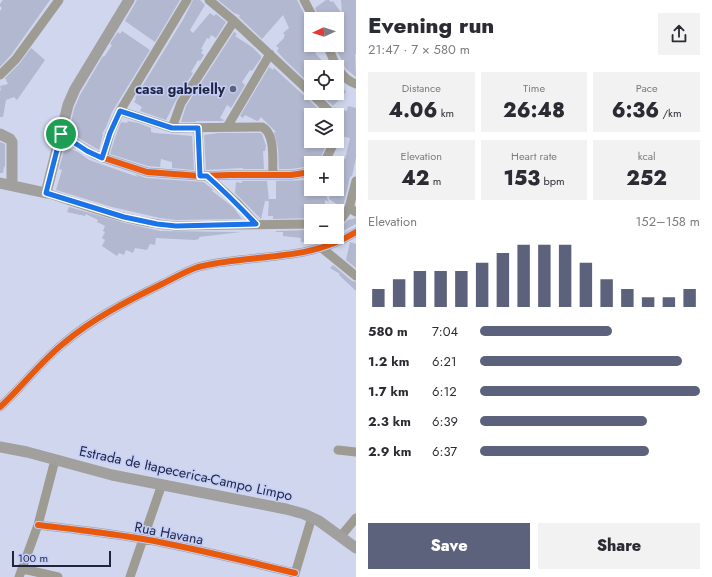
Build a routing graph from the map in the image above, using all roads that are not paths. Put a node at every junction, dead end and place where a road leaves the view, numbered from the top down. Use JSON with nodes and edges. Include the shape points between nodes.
{"nodes":[{"id":1,"x":59,"y":0,"type":"edge"},
{"id":2,"x":129,"y":0,"type":"edge"},
{"id":3,"x":187,"y":0,"type":"edge"},
{"id":4,"x":209,"y":0,"type":"edge"},
{"id":5,"x":304,"y":0,"type":"edge"},
{"id":6,"x":310,"y":12,"type":"edge"},
{"id":7,"x":234,"y":21,"type":"junction"},
{"id":8,"x":330,"y":52,"type":"edge"},
{"id":9,"x":270,"y":54,"type":"junction"},
{"id":10,"x":0,"y":75,"type":"edge"},
{"id":11,"x":356,"y":84,"type":"edge"},
{"id":12,"x":304,"y":86,"type":"edge"},
{"id":13,"x":318,"y":100,"type":"edge"},
{"id":14,"x":326,"y":108,"type":"edge"},
{"id":15,"x":120,"y":111,"type":"junction"},
{"id":16,"x":227,"y":127,"type":"junction"},
{"id":17,"x":172,"y":128,"type":"junction"},
{"id":18,"x":198,"y":128,"type":"junction"},
{"id":19,"x":0,"y":134,"type":"edge"},
{"id":20,"x":61,"y":134,"type":"junction"},
{"id":21,"x":102,"y":158,"type":"junction"},
{"id":22,"x":304,"y":173,"type":"edge"},
{"id":23,"x":273,"y":175,"type":"junction"},
{"id":24,"x":203,"y":176,"type":"junction"},
{"id":25,"x":356,"y":181,"type":"edge"},
{"id":26,"x":0,"y":183,"type":"edge"},
{"id":27,"x":12,"y":185,"type":"junction"},
{"id":28,"x":46,"y":193,"type":"junction"},
{"id":29,"x":353,"y":210,"type":"edge"},
{"id":30,"x":344,"y":217,"type":"edge"},
{"id":31,"x":256,"y":224,"type":"junction"},
{"id":32,"x":304,"y":224,"type":"edge"},
{"id":33,"x":356,"y":232,"type":"edge"},
{"id":34,"x":323,"y":248,"type":"junction"},
{"id":35,"x":356,"y":276,"type":"edge"},
{"id":36,"x":0,"y":407,"type":"edge"},
{"id":37,"x":0,"y":448,"type":"edge"},
{"id":38,"x":338,"y":450,"type":"dead end"},
{"id":39,"x":356,"y":452,"type":"edge"},
{"id":40,"x":55,"y":460,"type":"junction"},
{"id":41,"x":162,"y":484,"type":"junction"},
{"id":42,"x":312,"y":517,"type":"junction"},
{"id":43,"x":356,"y":518,"type":"edge"},
{"id":44,"x":38,"y":525,"type":"junction"},
{"id":45,"x":341,"y":536,"type":"junction"},
{"id":46,"x":144,"y":540,"type":"junction"},
{"id":47,"x":356,"y":548,"type":"edge"},
{"id":48,"x":21,"y":573,"type":"edge"},
{"id":49,"x":294,"y":575,"type":"edge"},
{"id":50,"x":58,"y":577,"type":"edge"},
{"id":51,"x":130,"y":577,"type":"edge"}],
"edges":[{"from":1,"to":10,"type":"street","via":[[16,59]]},
{"from":2,"to":20,"type":"main road","via":[[76,89],[68,105]]},
{"from":3,"to":15,"type":"street"},
{"from":4,"to":7,"type":"street"},
{"from":5,"to":6,"type":"street"},
{"from":7,"to":9,"type":"street"},
{"from":7,"to":17,"type":"street","via":[[181,103]]},
{"from":8,"to":11,"type":"street","via":[[339,71]]},
{"from":9,"to":12,"type":"street"},
{"from":9,"to":16,"type":"street"},
{"from":13,"to":14,"type":"street"},
{"from":15,"to":17,"type":"street"},
{"from":15,"to":21,"type":"street"},
{"from":16,"to":18,"type":"street"},
{"from":16,"to":23,"type":"street","via":[[266,128],[271,139]]},
{"from":17,"to":18,"type":"street"},
{"from":18,"to":24,"type":"street"},
{"from":19,"to":27,"type":"main road","via":[[12,142]]},
{"from":20,"to":21,"type":"street"},
{"from":20,"to":28,"type":"main road"},
{"from":21,"to":24,"type":"street","via":[[147,172]]},
{"from":22,"to":23,"type":"street"},
{"from":23,"to":24,"type":"street"},
{"from":24,"to":31,"type":"street","via":[[237,204]]},
{"from":25,"to":29,"type":"street"},
{"from":26,"to":27,"type":"main road"},
{"from":27,"to":28,"type":"main road"},
{"from":28,"to":31,"type":"street","via":[[124,217],[157,224]]},
{"from":29,"to":30,"type":"street"},
{"from":31,"to":32,"type":"street"},
{"from":33,"to":34,"type":"street","via":[[338,243]]},
{"from":34,"to":35,"type":"street"},
{"from":34,"to":36,"type":"street","via":[[299,254],[200,267],[140,295],[63,343]]},
{"from":37,"to":40,"type":"main road","name":"Estrada de Itapecerica-Campo Limpo"},
{"from":38,"to":39,"type":"street"},
{"from":40,"to":41,"type":"main road","name":"Estrada de Itapecerica-Campo Limpo","via":[[97,472]]},
{"from":40,"to":44,"type":"street"},
{"from":41,"to":42,"type":"main road","name":"Estrada de Itapecerica-Campo Limpo","via":[[286,509]]},
{"from":41,"to":46,"type":"street"},
{"from":42,"to":45,"type":"main road","name":"Estrada de Itapecerica-Campo Limpo"},
{"from":42,"to":49,"type":"street"},
{"from":43,"to":45,"type":"street"},
{"from":44,"to":46,"type":"street","name":"Rua Havana"},
{"from":44,"to":48,"type":"street"},
{"from":45,"to":47,"type":"main road","name":"Estrada de Itapecerica-Campo Limpo"},
{"from":46,"to":49,"type":"street","name":"Rua Havana","via":[[207,552]]},
{"from":46,"to":51,"type":"street"},
{"from":48,"to":50,"type":"street"}]}
